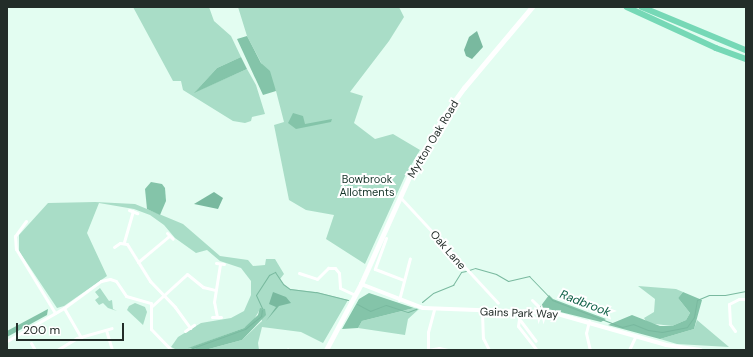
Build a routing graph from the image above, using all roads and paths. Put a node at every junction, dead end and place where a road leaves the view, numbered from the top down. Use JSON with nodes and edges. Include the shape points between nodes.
{"nodes":[{"id":1,"x":532,"y":7,"type":"edge"},
{"id":2,"x":627,"y":7,"type":"edge"},
{"id":3,"x":642,"y":7,"type":"edge"},
{"id":4,"x":746,"y":50,"type":"edge"},
{"id":5,"x":746,"y":58,"type":"edge"},
{"id":6,"x":400,"y":197,"type":"junction"},
{"id":7,"x":129,"y":210,"type":"dead end"},
{"id":8,"x":26,"y":221,"type":"dead end"},
{"id":9,"x":167,"y":233,"type":"dead end"},
{"id":10,"x":170,"y":236,"type":"junction"},
{"id":11,"x":386,"y":238,"type":"dead end"},
{"id":12,"x":173,"y":240,"type":"dead end"},
{"id":13,"x":124,"y":242,"type":"junction"},
{"id":14,"x":114,"y":246,"type":"dead end"},
{"id":15,"x":410,"y":258,"type":"dead end"},
{"id":16,"x":138,"y":262,"type":"junction"},
{"id":17,"x":216,"y":263,"type":"dead end"},
{"id":18,"x":409,"y":264,"type":"junction"},
{"id":19,"x":415,"y":265,"type":"dead end"},
{"id":20,"x":299,"y":272,"type":"dead end"},
{"id":21,"x":404,"y":280,"type":"junction"},
{"id":22,"x":360,"y":284,"type":"junction"},
{"id":23,"x":215,"y":290,"type":"junction"},
{"id":24,"x":164,"y":295,"type":"junction"},
{"id":25,"x":355,"y":295,"type":"junction"},
{"id":26,"x":746,"y":299,"type":"edge"},
{"id":27,"x":399,"y":300,"type":"junction"},
{"id":28,"x":532,"y":300,"type":"dead end"},
{"id":29,"x":498,"y":304,"type":"dead end"},
{"id":30,"x":152,"y":306,"type":"junction"},
{"id":31,"x":64,"y":308,"type":"junction"},
{"id":32,"x":434,"y":310,"type":"junction"},
{"id":33,"x":482,"y":312,"type":"junction"},
{"id":34,"x":520,"y":312,"type":"junction"},
{"id":35,"x":538,"y":312,"type":"junction"},
{"id":36,"x":55,"y":313,"type":"junction"},
{"id":37,"x":212,"y":318,"type":"dead end"},
{"id":38,"x":520,"y":320,"type":"junction"},
{"id":39,"x":589,"y":321,"type":"junction"},
{"id":40,"x":194,"y":325,"type":"dead end"},
{"id":41,"x":112,"y":328,"type":"dead end"},
{"id":42,"x":190,"y":328,"type":"junction"},
{"id":43,"x":106,"y":330,"type":"junction"},
{"id":44,"x":185,"y":331,"type":"dead end"},
{"id":45,"x":735,"y":331,"type":"dead end"},
{"id":46,"x":81,"y":337,"type":"junction"},
{"id":47,"x":634,"y":337,"type":"junction"},
{"id":48,"x":7,"y":341,"type":"edge"},
{"id":49,"x":536,"y":341,"type":"dead end"},
{"id":50,"x":31,"y":343,"type":"dead end"},
{"id":51,"x":678,"y":349,"type":"edge"},
{"id":52,"x":35,"y":350,"type":"edge"},
{"id":53,"x":57,"y":350,"type":"edge"},
{"id":54,"x":112,"y":350,"type":"edge"},
{"id":55,"x":171,"y":350,"type":"edge"},
{"id":56,"x":326,"y":350,"type":"edge"},
{"id":57,"x":428,"y":350,"type":"edge"},
{"id":58,"x":448,"y":350,"type":"edge"},
{"id":59,"x":454,"y":350,"type":"edge"},
{"id":60,"x":468,"y":350,"type":"edge"},
{"id":61,"x":490,"y":350,"type":"edge"},
{"id":62,"x":537,"y":350,"type":"edge"},
{"id":63,"x":590,"y":350,"type":"edge"},
{"id":64,"x":629,"y":350,"type":"edge"},
{"id":65,"x":701,"y":350,"type":"edge"}],
"edges":[{"from":1,"to":6,"type":"main road","name":"Mytton Oak Road","via":[[449,109]]},
{"from":2,"to":5,"type":"highway","via":[[716,48]]},
{"from":3,"to":4,"type":"highway"},
{"from":6,"to":22,"type":"main road","name":"Mytton Oak Road"},
{"from":6,"to":29,"type":"street","name":"Oak Lane"},
{"from":7,"to":13,"type":"street","via":[[135,212]]},
{"from":8,"to":36,"type":"street","via":[[15,236],[16,249]]},
{"from":9,"to":10,"type":"street"},
{"from":10,"to":12,"type":"street"},
{"from":10,"to":16,"type":"street"},
{"from":11,"to":21,"type":"street","via":[[375,269]]},
{"from":13,"to":14,"type":"street"},
{"from":13,"to":16,"type":"street"},
{"from":15,"to":18,"type":"street"},
{"from":16,"to":24,"type":"street","via":[[150,281]]},
{"from":17,"to":23,"type":"street","via":[[222,264]]},
{"from":18,"to":19,"type":"street"},
{"from":18,"to":21,"type":"street"},
{"from":20,"to":25,"type":"street","via":[[317,278],[328,268],[335,268],[339,273],[340,288]]},
{"from":21,"to":27,"type":"street"},
{"from":22,"to":25,"type":"main road","name":"Mytton Oak Road"},
{"from":22,"to":27,"type":"street","name":"Gains Park Way"},
{"from":23,"to":24,"type":"street","via":[[203,287],[187,274]]},
{"from":23,"to":37,"type":"street","via":[[214,302],[219,317]]},
{"from":24,"to":30,"type":"street"},
{"from":24,"to":42,"type":"street"},
{"from":25,"to":56,"type":"main road","name":"Mytton Oak Road"},
{"from":26,"to":45,"type":"street","via":[[729,304],[730,324]]},
{"from":27,"to":32,"type":"street","name":"Gains Park Way"},
{"from":28,"to":35,"type":"street","via":[[538,306]]},
{"from":30,"to":31,"type":"street","via":[[146,299],[126,296],[116,281],[110,278]]},
{"from":30,"to":55,"type":"street","via":[[150,326]]},
{"from":31,"to":36,"type":"street"},
{"from":31,"to":46,"type":"street"},
{"from":32,"to":33,"type":"street","name":"Gains Park Way"},
{"from":32,"to":57,"type":"street","via":[[428,332]]},
{"from":33,"to":34,"type":"street","name":"Gains Park Way"},
{"from":33,"to":61,"type":"street","via":[[484,338]]},
{"from":34,"to":35,"type":"street","name":"Gains Park Way"},
{"from":34,"to":38,"type":"street"},
{"from":35,"to":39,"type":"street","name":"Gains Park Way"},
{"from":36,"to":48,"type":"street"},
{"from":38,"to":49,"type":"street"},
{"from":38,"to":62,"type":"street","via":[[518,326]]},
{"from":39,"to":47,"type":"street","name":"Gains Park Way"},
{"from":39,"to":63,"type":"street","via":[[586,333]]},
{"from":40,"to":42,"type":"street"},
{"from":41,"to":43,"type":"street"},
{"from":42,"to":44,"type":"street"},
{"from":43,"to":46,"type":"street"},
{"from":43,"to":54,"type":"street"},
{"from":46,"to":53,"type":"street"},
{"from":47,"to":51,"type":"street","name":"Gains Park Way"},
{"from":47,"to":64,"type":"street"},
{"from":50,"to":52,"type":"street"},
{"from":51,"to":65,"type":"street","name":"Gains Park Way"},
{"from":57,"to":58,"type":"street"},
{"from":59,"to":60,"type":"street"}]}
